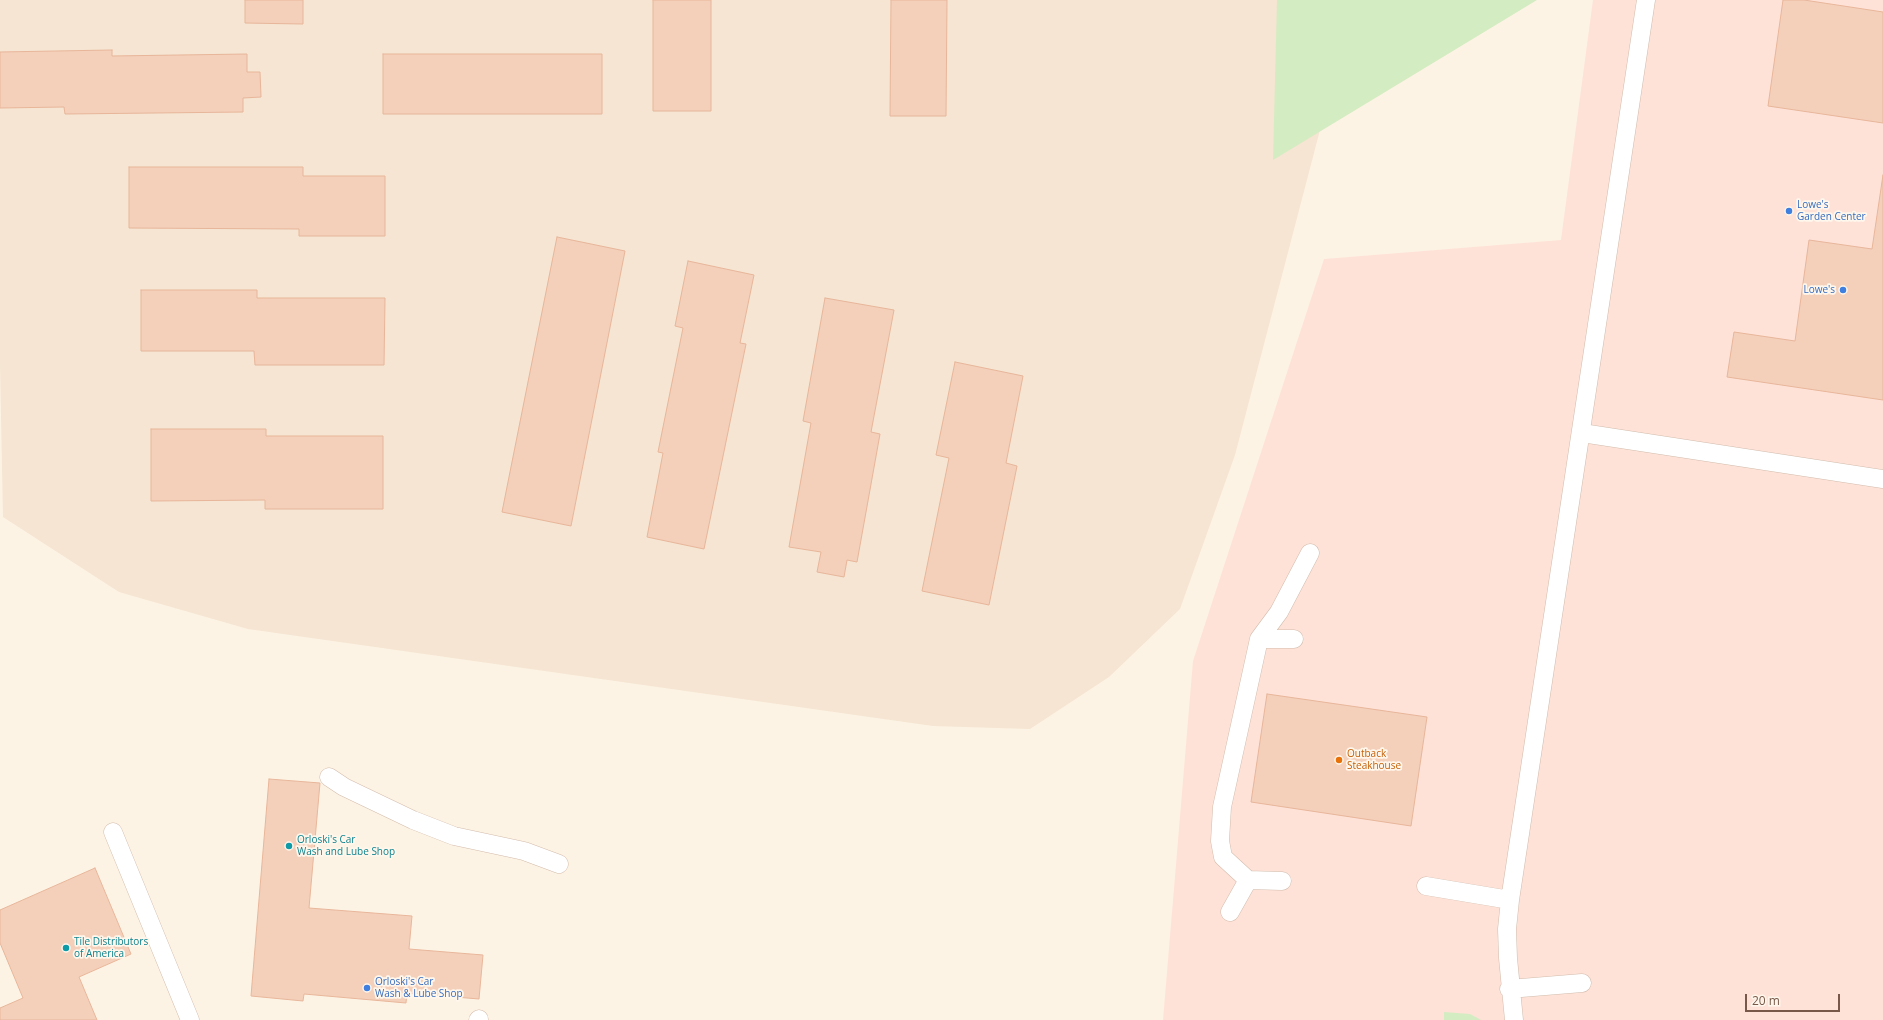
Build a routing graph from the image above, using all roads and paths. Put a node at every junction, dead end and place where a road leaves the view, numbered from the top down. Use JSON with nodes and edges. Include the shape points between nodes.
{"nodes":[{"id":1,"x":1646,"y":0,"type":"edge"},
{"id":2,"x":1582,"y":433,"type":"junction"},
{"id":3,"x":1883,"y":479,"type":"edge"},
{"id":4,"x":1310,"y":553,"type":"dead end"},
{"id":5,"x":1259,"y":639,"type":"junction"},
{"id":6,"x":1294,"y":639,"type":"dead end"},
{"id":7,"x":329,"y":777,"type":"dead end"},
{"id":8,"x":113,"y":832,"type":"dead end"},
{"id":9,"x":559,"y":864,"type":"dead end"},
{"id":10,"x":1248,"y":880,"type":"junction"},
{"id":11,"x":1282,"y":881,"type":"dead end"},
{"id":12,"x":1426,"y":886,"type":"dead end"},
{"id":13,"x":1510,"y":900,"type":"junction"},
{"id":14,"x":1230,"y":912,"type":"dead end"},
{"id":15,"x":1582,"y":983,"type":"dead end"},
{"id":16,"x":1509,"y":989,"type":"junction"},
{"id":17,"x":190,"y":1020,"type":"edge"},
{"id":18,"x":1514,"y":1020,"type":"edge"}],
"edges":[{"from":1,"to":2,"type":"lane"},
{"from":2,"to":3,"type":"lane"},
{"from":2,"to":13,"type":"lane"},
{"from":4,"to":5,"type":"lane","via":[[1279,612]]},
{"from":5,"to":6,"type":"lane"},
{"from":5,"to":10,"type":"lane","via":[[1222,807],[1220,827],[1223,857]]},
{"from":7,"to":9,"type":"lane","via":[[344,787],[413,820],[454,836],[524,851]]},
{"from":8,"to":17,"type":"lane"},
{"from":10,"to":11,"type":"lane"},
{"from":10,"to":14,"type":"lane"},
{"from":12,"to":13,"type":"lane"},
{"from":13,"to":16,"type":"lane","via":[[1507,929]]},
{"from":15,"to":16,"type":"lane"},
{"from":16,"to":18,"type":"lane"}]}
